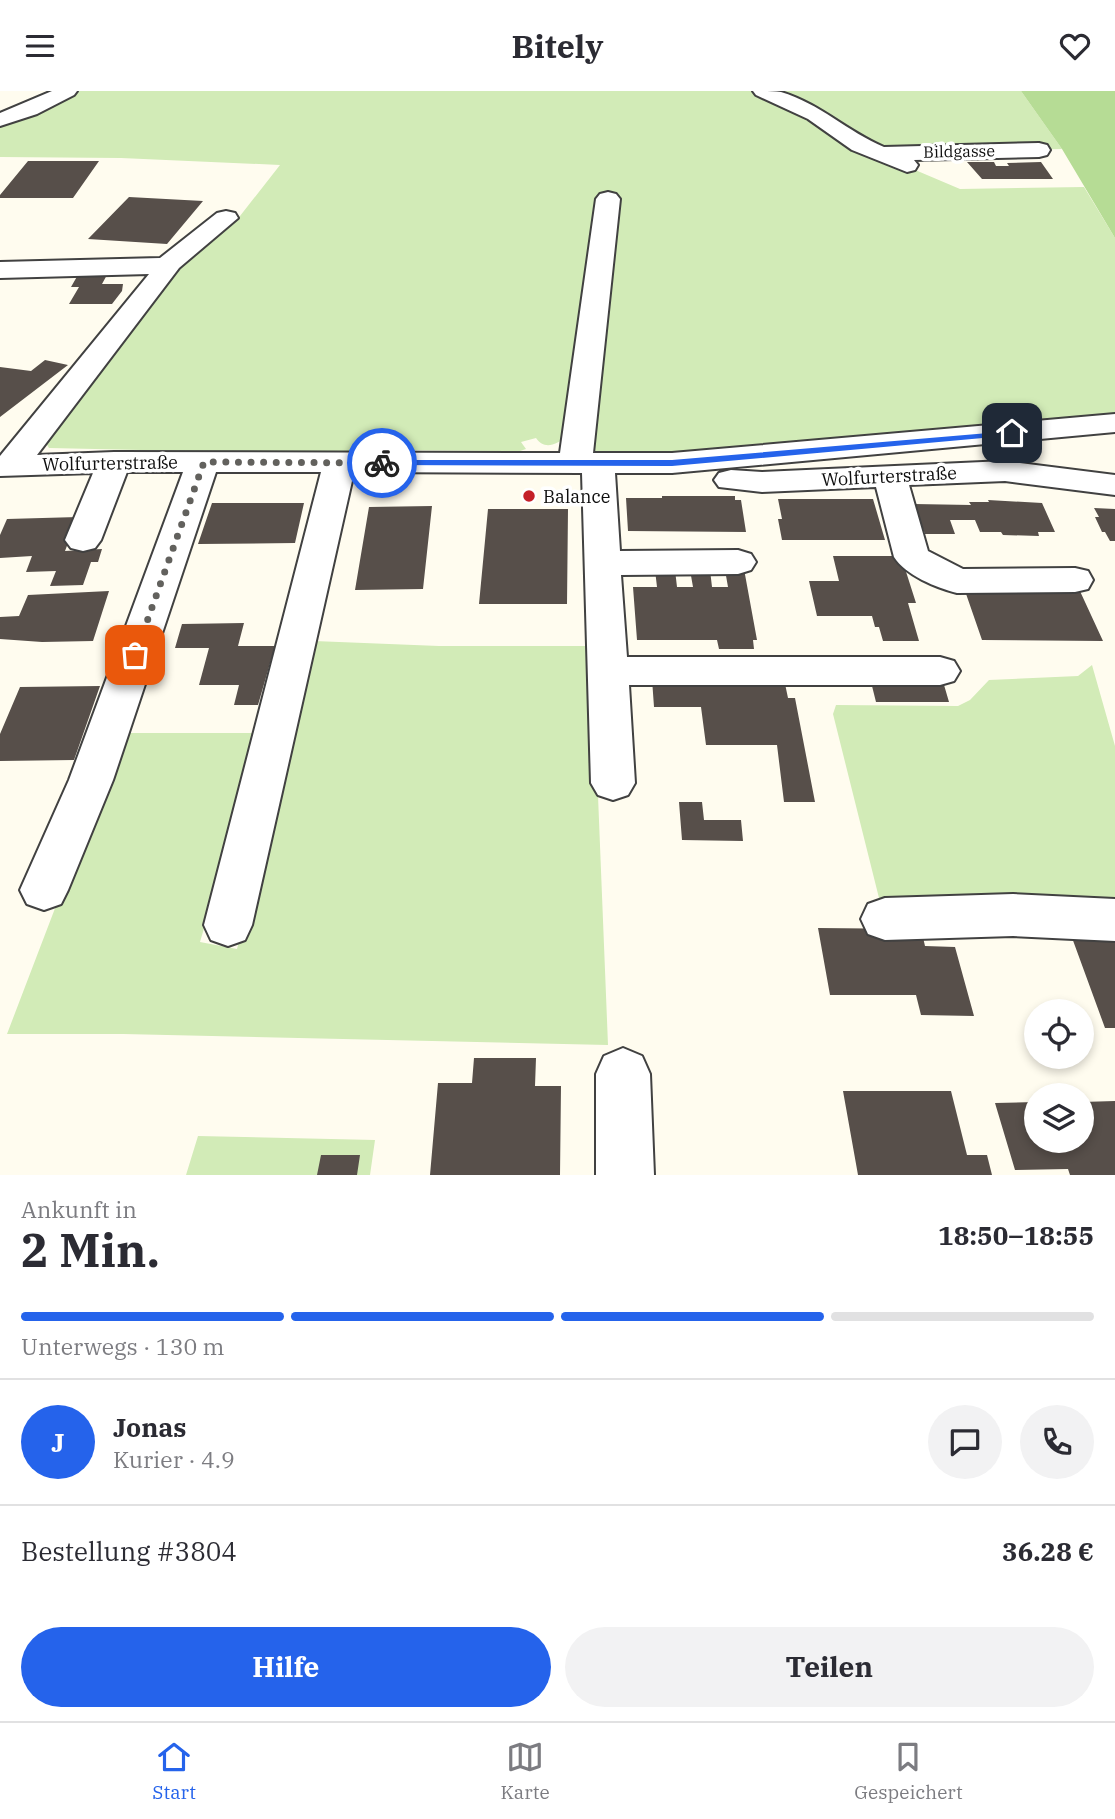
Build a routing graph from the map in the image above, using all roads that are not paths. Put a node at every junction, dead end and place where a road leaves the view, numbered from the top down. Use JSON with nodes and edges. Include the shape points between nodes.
{"nodes":[{"id":1,"x":67,"y":91,"type":"edge"},
{"id":2,"x":763,"y":91,"type":"edge"},
{"id":3,"x":0,"y":120,"type":"edge"},
{"id":4,"x":1039,"y":150,"type":"dead end"},
{"id":5,"x":879,"y":154,"type":"junction"},
{"id":6,"x":906,"y":165,"type":"dead end"},
{"id":7,"x":608,"y":199,"type":"dead end"},
{"id":8,"x":226,"y":218,"type":"dead end"},
{"id":9,"x":166,"y":266,"type":"junction"},
{"id":10,"x":0,"y":270,"type":"edge"},
{"id":11,"x":1115,"y":423,"type":"edge"},
{"id":12,"x":114,"y":462,"type":"junction"},
{"id":13,"x":204,"y":462,"type":"junction"},
{"id":14,"x":340,"y":462,"type":"junction"},
{"id":15,"x":672,"y":463,"type":"junction"},
{"id":16,"x":587,"y":464,"type":"junction"},
{"id":17,"x":6,"y":466,"type":"edge"},
{"id":18,"x":890,"y":475,"type":"junction"},
{"id":19,"x":1115,"y":485,"type":"edge"},
{"id":20,"x":83,"y":540,"type":"dead end"},
{"id":21,"x":738,"y":562,"type":"dead end"},
{"id":22,"x":603,"y":563,"type":"junction"},
{"id":23,"x":1075,"y":580,"type":"dead end"},
{"id":24,"x":608,"y":671,"type":"junction"},
{"id":25,"x":940,"y":671,"type":"dead end"},
{"id":26,"x":613,"y":783,"type":"dead end"},
{"id":27,"x":44,"y":890,"type":"dead end"},
{"id":28,"x":885,"y":919,"type":"dead end"},
{"id":29,"x":1115,"y":920,"type":"edge"},
{"id":30,"x":228,"y":925,"type":"dead end"},
{"id":31,"x":623,"y":1074,"type":"dead end"},
{"id":32,"x":625,"y":1175,"type":"edge"}],
"edges":[{"from":1,"to":3,"type":"street"},
{"from":2,"to":5,"type":"street","via":[[815,115]]},
{"from":4,"to":5,"type":"street","name":"Bildgasse"},
{"from":5,"to":6,"type":"street"},
{"from":7,"to":16,"type":"street"},
{"from":8,"to":9,"type":"street"},
{"from":9,"to":10,"type":"street"},
{"from":9,"to":17,"type":"street"},
{"from":11,"to":15,"type":"street","name":"Wolfurterstraße"},
{"from":12,"to":13,"type":"street","name":"Wolfurterstraße"},
{"from":12,"to":17,"type":"street","name":"Wolfurterstraße"},
{"from":12,"to":20,"type":"street"},
{"from":13,"to":14,"type":"street","name":"Wolfurterstraße"},
{"from":13,"to":27,"type":"street","via":[[90,781]]},
{"from":14,"to":16,"type":"street","name":"Wolfurterstraße"},
{"from":14,"to":30,"type":"street"},
{"from":15,"to":16,"type":"street","name":"Wolfurterstraße"},
{"from":15,"to":18,"type":"street","name":"Wolfurterstraße","via":[[679,478],[762,482]]},
{"from":16,"to":22,"type":"street"},
{"from":18,"to":19,"type":"street","name":"Wolfurterstraße","via":[[1005,471]]},
{"from":18,"to":23,"type":"street","via":[[912,557],[957,581]]},
{"from":21,"to":22,"type":"street"},
{"from":22,"to":24,"type":"street"},
{"from":24,"to":25,"type":"street"},
{"from":24,"to":26,"type":"street"},
{"from":28,"to":29,"type":"street","via":[[1013,915]]},
{"from":31,"to":32,"type":"street"}]}
